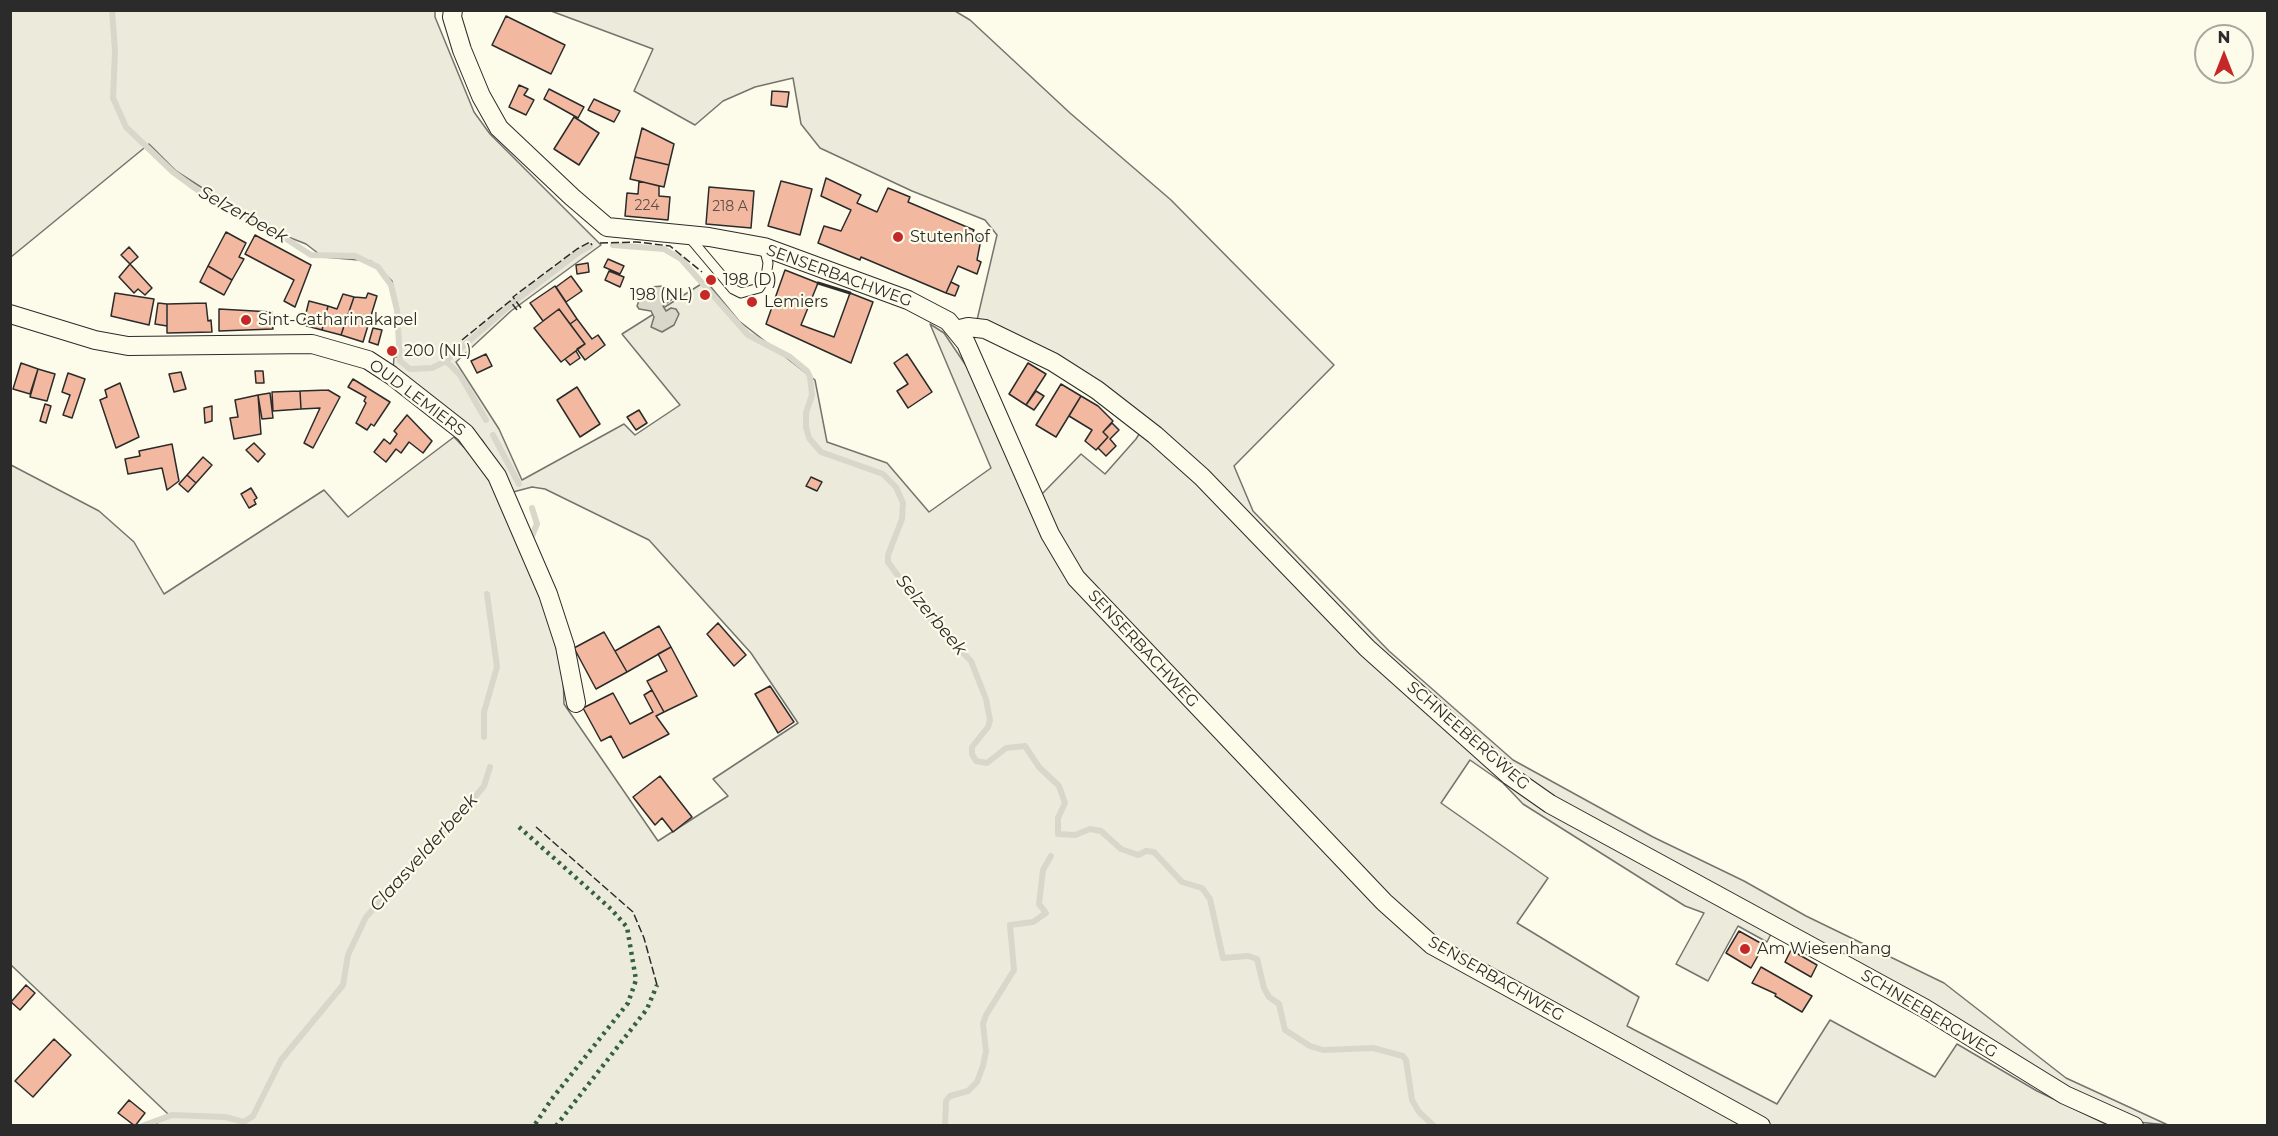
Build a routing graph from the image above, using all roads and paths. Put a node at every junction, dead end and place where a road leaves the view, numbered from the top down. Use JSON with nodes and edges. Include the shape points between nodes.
{"nodes":[{"id":1,"x":453,"y":10,"type":"edge"},
{"id":2,"x":686,"y":235,"type":"junction"},
{"id":3,"x":764,"y":248,"type":"junction"},
{"id":4,"x":10,"y":314,"type":"edge"},
{"id":5,"x":956,"y":330,"type":"junction"},
{"id":6,"x":576,"y":703,"type":"dead end"},
{"id":7,"x":1761,"y":1125,"type":"edge"},
{"id":8,"x":2134,"y":1125,"type":"edge"}],
"edges":[{"from":1,"to":2,"type":"street","name":"SENSERBACHWEG","via":[[462,50],[499,128],[607,227]]},
{"from":2,"to":3,"type":"street","name":"SENSERBACHWEG"},
{"from":2,"to":3,"type":"lane","via":[[733,289],[741,293],[759,288],[766,277]]},
{"from":3,"to":5,"type":"street","name":"SENSERBACHWEG","via":[[908,300],[938,314]]},
{"from":4,"to":6,"type":"street","name":"OUD LEMIERS","via":[[128,346],[312,344],[368,360],[391,375],[465,433],[497,476],[548,594],[565,646]]},
{"from":5,"to":7,"type":"street","name":"SENSERBACHWEG","via":[[966,343],[1050,534],[1076,578],[1384,903],[1443,951]]},
{"from":5,"to":8,"type":"street","name":"SCHNEEBERGWEG","via":[[986,329],[1053,362],[1155,435],[1202,477],[1367,648],[1509,776],[1542,798],[1924,1008],[2065,1095]]}]}
